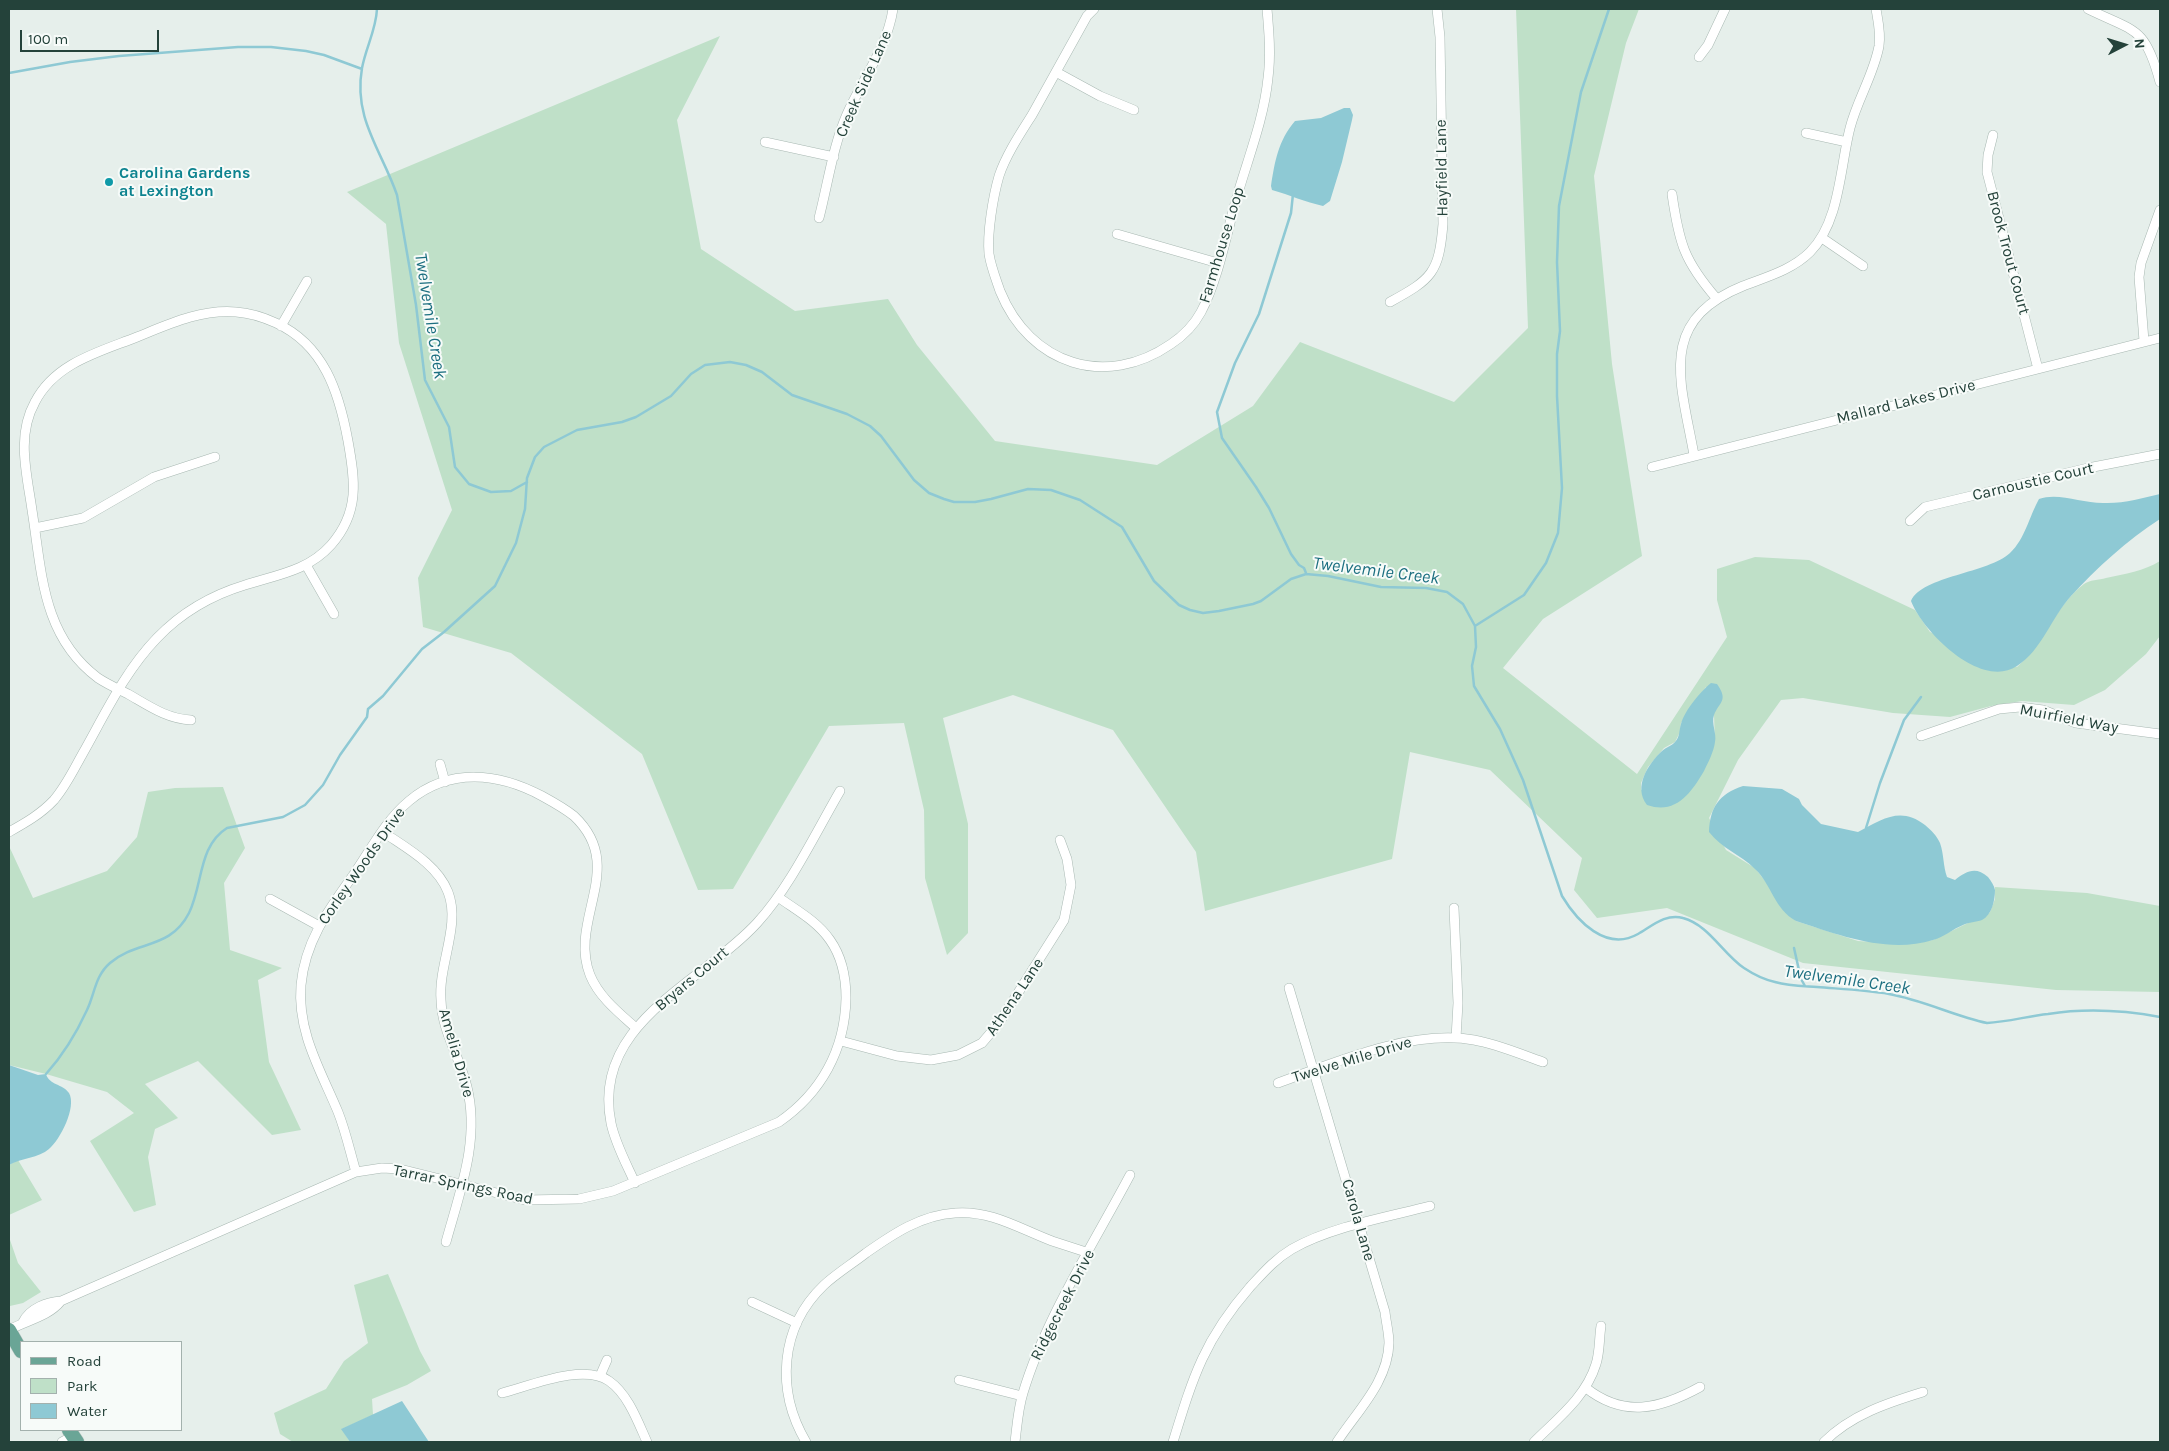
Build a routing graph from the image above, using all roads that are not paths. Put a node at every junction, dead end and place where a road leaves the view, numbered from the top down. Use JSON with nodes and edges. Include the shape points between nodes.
{"nodes":[{"id":1,"x":894,"y":9,"type":"edge"},
{"id":2,"x":1094,"y":9,"type":"edge"},
{"id":3,"x":1267,"y":9,"type":"edge"},
{"id":4,"x":1437,"y":9,"type":"edge"},
{"id":5,"x":1725,"y":9,"type":"edge"},
{"id":6,"x":1876,"y":9,"type":"edge"},
{"id":7,"x":2088,"y":9,"type":"edge"},
{"id":8,"x":1699,"y":57,"type":"dead end"},
{"id":9,"x":1056,"y":72,"type":"junction"},
{"id":10,"x":2160,"y":82,"type":"edge"},
{"id":11,"x":1134,"y":110,"type":"dead end"},
{"id":12,"x":1806,"y":133,"type":"dead end"},
{"id":13,"x":1993,"y":135,"type":"dead end"},
{"id":14,"x":764,"y":142,"type":"dead end"},
{"id":15,"x":1847,"y":142,"type":"junction"},
{"id":16,"x":834,"y":157,"type":"junction"},
{"id":17,"x":1672,"y":194,"type":"dead end"},
{"id":18,"x":2160,"y":210,"type":"edge"},
{"id":19,"x":819,"y":218,"type":"dead end"},
{"id":20,"x":1117,"y":234,"type":"dead end"},
{"id":21,"x":1822,"y":238,"type":"junction"},
{"id":22,"x":1218,"y":263,"type":"junction"},
{"id":23,"x":1863,"y":266,"type":"dead end"},
{"id":24,"x":307,"y":281,"type":"dead end"},
{"id":25,"x":1717,"y":299,"type":"junction"},
{"id":26,"x":1390,"y":302,"type":"dead end"},
{"id":27,"x":281,"y":326,"type":"junction"},
{"id":28,"x":2160,"y":338,"type":"edge"},
{"id":29,"x":2144,"y":342,"type":"junction"},
{"id":30,"x":2038,"y":370,"type":"junction"},
{"id":31,"x":2160,"y":454,"type":"edge"},
{"id":32,"x":1694,"y":455,"type":"junction"},
{"id":33,"x":214,"y":457,"type":"dead end"},
{"id":34,"x":1652,"y":467,"type":"dead end"},
{"id":35,"x":1910,"y":521,"type":"dead end"},
{"id":36,"x":35,"y":528,"type":"junction"},
{"id":37,"x":306,"y":565,"type":"junction"},
{"id":38,"x":334,"y":614,"type":"dead end"},
{"id":39,"x":119,"y":689,"type":"junction"},
{"id":40,"x":191,"y":720,"type":"dead end"},
{"id":41,"x":2160,"y":734,"type":"edge"},
{"id":42,"x":1921,"y":736,"type":"dead end"},
{"id":43,"x":440,"y":764,"type":"dead end"},
{"id":44,"x":445,"y":782,"type":"junction"},
{"id":45,"x":840,"y":791,"type":"dead end"},
{"id":46,"x":9,"y":832,"type":"edge"},
{"id":47,"x":383,"y":832,"type":"junction"},
{"id":48,"x":1060,"y":840,"type":"dead end"},
{"id":49,"x":778,"y":897,"type":"junction"},
{"id":50,"x":270,"y":898,"type":"dead end"},
{"id":51,"x":1454,"y":908,"type":"dead end"},
{"id":52,"x":318,"y":926,"type":"junction"},
{"id":53,"x":1289,"y":988,"type":"dead end"},
{"id":54,"x":636,"y":1028,"type":"junction"},
{"id":55,"x":1456,"y":1038,"type":"junction"},
{"id":56,"x":841,"y":1041,"type":"junction"},
{"id":57,"x":1543,"y":1062,"type":"dead end"},
{"id":58,"x":1313,"y":1070,"type":"junction"},
{"id":59,"x":1278,"y":1083,"type":"dead end"},
{"id":60,"x":356,"y":1172,"type":"junction"},
{"id":61,"x":1130,"y":1175,"type":"dead end"},
{"id":62,"x":635,"y":1183,"type":"junction"},
{"id":63,"x":462,"y":1185,"type":"junction"},
{"id":64,"x":1430,"y":1206,"type":"dead end"},
{"id":65,"x":1359,"y":1224,"type":"junction"},
{"id":66,"x":446,"y":1242,"type":"dead end"},
{"id":67,"x":1089,"y":1253,"type":"junction"},
{"id":68,"x":752,"y":1302,"type":"dead end"},
{"id":69,"x":797,"y":1323,"type":"junction"},
{"id":70,"x":1600,"y":1326,"type":"dead end"},
{"id":71,"x":9,"y":1330,"type":"edge"},
{"id":72,"x":20,"y":1349,"type":"edge"},
{"id":73,"x":607,"y":1360,"type":"dead end"},
{"id":74,"x":600,"y":1376,"type":"junction"},
{"id":75,"x":959,"y":1380,"type":"dead end"},
{"id":76,"x":1700,"y":1387,"type":"dead end"},
{"id":77,"x":1586,"y":1388,"type":"junction"},
{"id":78,"x":1923,"y":1392,"type":"dead end"},
{"id":79,"x":502,"y":1393,"type":"dead end"},
{"id":80,"x":1022,"y":1396,"type":"junction"},
{"id":81,"x":647,"y":1442,"type":"edge"},
{"id":82,"x":806,"y":1442,"type":"edge"},
{"id":83,"x":1015,"y":1442,"type":"edge"},
{"id":84,"x":1173,"y":1442,"type":"edge"},
{"id":85,"x":1337,"y":1442,"type":"edge"},
{"id":86,"x":1534,"y":1442,"type":"edge"},
{"id":87,"x":1824,"y":1442,"type":"edge"}],
"edges":[{"from":1,"to":16,"type":"street","name":"Creek Side Lane","via":[[891,27],[879,55],[847,114]]},
{"from":2,"to":9,"type":"street","name":"Farmhouse Loop"},
{"from":3,"to":22,"type":"street","name":"Farmhouse Loop","via":[[1270,44],[1268,80]]},
{"from":4,"to":26,"type":"street","name":"Hayfield Lane","via":[[1440,37],[1441,250],[1437,265],[1417,287]]},
{"from":5,"to":8,"type":"street"},
{"from":6,"to":15,"type":"street","via":[[1880,34],[1878,53]]},
{"from":7,"to":10,"type":"street","via":[[2139,34],[2149,47]]},
{"from":9,"to":11,"type":"street"},
{"from":9,"to":22,"type":"street","name":"Farmhouse Loop","via":[[999,176],[989,254],[999,289],[1016,321],[1038,344],[1073,363],[1103,367],[1145,360],[1188,330],[1209,294]]},
{"from":12,"to":15,"type":"street"},
{"from":13,"to":30,"type":"street","name":"Brook Trout Court","via":[[1987,172]]},
{"from":14,"to":16,"type":"street"},
{"from":15,"to":21,"type":"street","via":[[1831,216]]},
{"from":16,"to":19,"type":"street","name":"Creek Side Lane"},
{"from":17,"to":25,"type":"street","via":[[1683,250],[1697,275]]},
{"from":18,"to":29,"type":"street","via":[[2138,277]]},
{"from":20,"to":22,"type":"street"},
{"from":21,"to":23,"type":"street"},
{"from":21,"to":25,"type":"street","via":[[1796,264]]},
{"from":24,"to":27,"type":"street"},
{"from":25,"to":32,"type":"street","via":[[1696,318],[1685,335],[1680,353],[1679,372]]},
{"from":27,"to":36,"type":"street","via":[[243,312],[219,311],[196,315],[89,356],[59,373],[34,403],[25,429],[24,452]]},
{"from":27,"to":37,"type":"street","via":[[313,350],[332,379],[355,478],[353,501],[345,523],[333,543]]},
{"from":28,"to":29,"type":"street","name":"Mallard Lakes Drive"},
{"from":29,"to":30,"type":"street","name":"Mallard Lakes Drive"},
{"from":30,"to":32,"type":"street","name":"Mallard Lakes Drive"},
{"from":31,"to":35,"type":"street","name":"Carnoustie Court","via":[[1925,507]]},
{"from":32,"to":34,"type":"street","name":"Mallard Lakes Drive"},
{"from":33,"to":36,"type":"street","via":[[154,476],[83,518]]},
{"from":36,"to":39,"type":"street","via":[[47,601],[60,634],[80,662],[100,679]]},
{"from":37,"to":38,"type":"street"},
{"from":37,"to":39,"type":"street","via":[[224,592],[184,614],[143,653]]},
{"from":39,"to":40,"type":"street","via":[[162,714]]},
{"from":39,"to":46,"type":"street","via":[[55,799]]},
{"from":41,"to":42,"type":"street","name":"Muirfield Way","via":[[2076,723],[2042,710],[2020,707],[1999,709]]},
{"from":43,"to":44,"type":"street"},
{"from":44,"to":47,"type":"street","name":"Corley Woods Drive","via":[[409,801]]},
{"from":44,"to":54,"type":"street","name":"Corley Woods Drive","via":[[471,777],[507,780],[559,806],[580,823],[593,846],[598,871],[584,939],[587,965],[603,997]]},
{"from":45,"to":49,"type":"street","name":"Bryars Court"},
{"from":47,"to":52,"type":"street","name":"Corley Woods Drive"},
{"from":47,"to":63,"type":"street","name":"Amelia Drive","via":[[435,871],[446,886],[451,903],[452,921],[440,1000],[445,1026],[462,1068],[470,1102],[472,1138]]},
{"from":48,"to":56,"type":"street","name":"Athena Lane","via":[[1071,876],[1071,893],[1064,920],[999,1023],[982,1043],[958,1055],[931,1060],[897,1056]]},
{"from":49,"to":54,"type":"street","name":"Bryars Court","via":[[742,937]]},
{"from":49,"to":56,"type":"street","name":"Tarrar Springs Road","via":[[819,927],[840,958],[846,986]]},
{"from":50,"to":52,"type":"street"},
{"from":51,"to":55,"type":"street","via":[[1458,1003]]},
{"from":52,"to":60,"type":"street","name":"Corley Woods Drive","via":[[304,968],[303,1021],[313,1056],[344,1128]]},
{"from":53,"to":58,"type":"street","name":"Carola Lane"},
{"from":54,"to":62,"type":"street","name":"Bryars Court","via":[[622,1047],[609,1089],[609,1106],[617,1141]]},
{"from":55,"to":57,"type":"street","name":"Twelve Mile Drive","via":[[1494,1045]]},
{"from":55,"to":58,"type":"street","name":"Twelve Mile Drive","via":[[1398,1043]]},
{"from":56,"to":62,"type":"street","name":"Tarrar Springs Road","via":[[825,1076],[794,1112],[779,1122]]},
{"from":58,"to":59,"type":"street","name":"Twelve Mile Drive"},
{"from":58,"to":65,"type":"street","name":"Carola Lane"},
{"from":60,"to":63,"type":"street","name":"Tarrar Springs Road","via":[[400,1169]]},
{"from":60,"to":71,"type":"street","name":"Tarrar Springs Road","via":[[62,1300],[50,1302],[29,1313],[23,1322]]},
{"from":61,"to":67,"type":"street","name":"Ridgecreek Drive"},
{"from":62,"to":63,"type":"street","name":"Tarrar Springs Road","via":[[596,1196],[561,1201],[525,1200]]},
{"from":63,"to":66,"type":"street","name":"Amelia Drive"},
{"from":64,"to":65,"type":"street"},
{"from":65,"to":84,"type":"street","via":[[1292,1249],[1263,1272],[1233,1307],[1203,1354]]},
{"from":65,"to":85,"type":"street","name":"Carola Lane","via":[[1385,1312],[1389,1344],[1386,1362],[1373,1391]]},
{"from":67,"to":69,"type":"street","via":[[997,1218],[963,1212],[946,1214],[906,1226],[837,1275],[818,1292]]},
{"from":67,"to":80,"type":"street","name":"Ridgecreek Drive","via":[[1042,1342]]},
{"from":68,"to":69,"type":"street"},
{"from":69,"to":82,"type":"street","via":[[788,1355],[786,1388],[794,1421]]},
{"from":70,"to":77,"type":"street","via":[[1597,1362]]},
{"from":71,"to":72,"type":"main road"},
{"from":73,"to":74,"type":"street"},
{"from":74,"to":79,"type":"street","via":[[565,1376]]},
{"from":74,"to":81,"type":"street","via":[[621,1393]]},
{"from":75,"to":80,"type":"street"},
{"from":76,"to":77,"type":"street","via":[[1672,1401],[1646,1408],[1618,1405]]},
{"from":77,"to":86,"type":"street"},
{"from":78,"to":87,"type":"street","via":[[1869,1411]]},
{"from":80,"to":83,"type":"street","name":"Ridgecreek Drive"}]}
